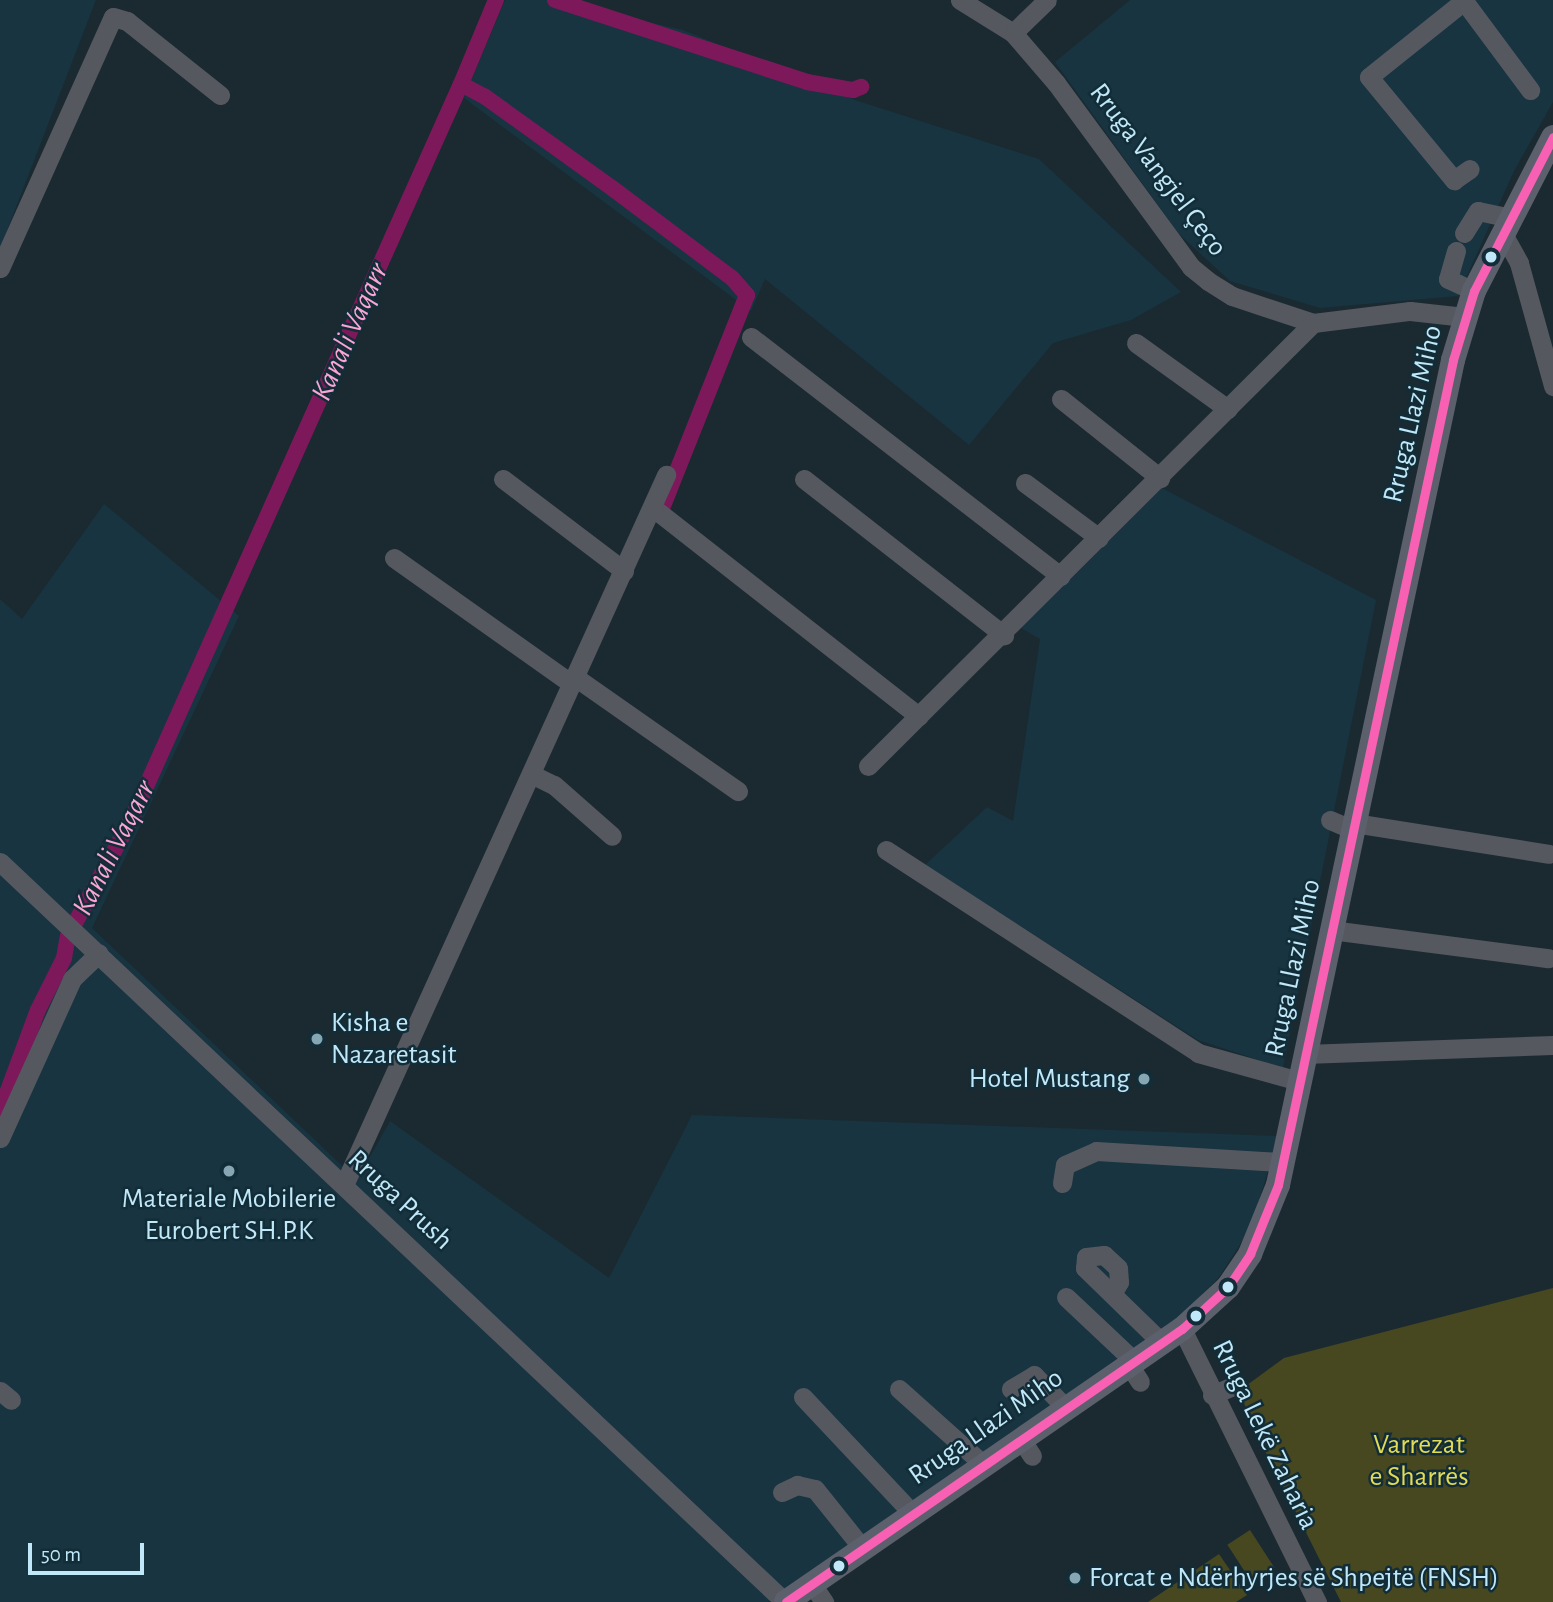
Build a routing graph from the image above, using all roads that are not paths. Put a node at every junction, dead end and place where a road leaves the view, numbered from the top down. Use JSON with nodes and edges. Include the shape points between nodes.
{"nodes":[{"id":1,"x":960,"y":0,"type":"edge"},
{"id":2,"x":1047,"y":0,"type":"edge"},
{"id":3,"x":1465,"y":1,"type":"edge"},
{"id":4,"x":1013,"y":33,"type":"junction"},
{"id":5,"x":1530,"y":90,"type":"dead end"},
{"id":6,"x":220,"y":95,"type":"dead end"},
{"id":7,"x":1553,"y":137,"type":"edge"},
{"id":8,"x":1470,"y":169,"type":"dead end"},
{"id":9,"x":1506,"y":225,"type":"junction"},
{"id":10,"x":0,"y":268,"type":"edge"},
{"id":11,"x":1474,"y":291,"type":"junction"},
{"id":12,"x":1465,"y":317,"type":"junction"},
{"id":13,"x":1313,"y":323,"type":"junction"},
{"id":14,"x":751,"y":337,"type":"dead end"},
{"id":15,"x":1136,"y":342,"type":"dead end"},
{"id":16,"x":1553,"y":386,"type":"edge"},
{"id":17,"x":1061,"y":399,"type":"dead end"},
{"id":18,"x":1228,"y":410,"type":"junction"},
{"id":19,"x":666,"y":475,"type":"dead end"},
{"id":20,"x":1160,"y":478,"type":"junction"},
{"id":21,"x":503,"y":479,"type":"dead end"},
{"id":22,"x":804,"y":480,"type":"dead end"},
{"id":23,"x":1024,"y":483,"type":"dead end"},
{"id":24,"x":652,"y":507,"type":"junction"},
{"id":25,"x":1100,"y":538,"type":"junction"},
{"id":26,"x":394,"y":558,"type":"dead end"},
{"id":27,"x":624,"y":570,"type":"junction"},
{"id":28,"x":1060,"y":576,"type":"junction"},
{"id":29,"x":1004,"y":635,"type":"junction"},
{"id":30,"x":574,"y":681,"type":"junction"},
{"id":31,"x":919,"y":716,"type":"junction"},
{"id":32,"x":868,"y":766,"type":"dead end"},
{"id":33,"x":531,"y":774,"type":"junction"},
{"id":34,"x":738,"y":791,"type":"dead end"},
{"id":35,"x":1346,"y":824,"type":"junction"},
{"id":36,"x":612,"y":836,"type":"dead end"},
{"id":37,"x":886,"y":850,"type":"dead end"},
{"id":38,"x":1549,"y":854,"type":"dead end"},
{"id":39,"x":0,"y":862,"type":"edge"},
{"id":40,"x":1331,"y":930,"type":"junction"},
{"id":41,"x":99,"y":954,"type":"junction"},
{"id":42,"x":1548,"y":958,"type":"dead end"},
{"id":43,"x":1553,"y":1045,"type":"edge"},
{"id":44,"x":1305,"y":1054,"type":"junction"},
{"id":45,"x":1299,"y":1081,"type":"junction"},
{"id":46,"x":0,"y":1138,"type":"edge"},
{"id":47,"x":1283,"y":1162,"type":"junction"},
{"id":48,"x":1062,"y":1183,"type":"dead end"},
{"id":49,"x":344,"y":1185,"type":"junction"},
{"id":50,"x":1112,"y":1294,"type":"dead end"},
{"id":51,"x":1066,"y":1297,"type":"dead end"},
{"id":52,"x":1172,"y":1336,"type":"junction"},
{"id":53,"x":1134,"y":1369,"type":"junction"},
{"id":54,"x":1236,"y":1385,"type":"dead end"},
{"id":55,"x":899,"y":1389,"type":"dead end"},
{"id":56,"x":1011,"y":1389,"type":"dead end"},
{"id":57,"x":1212,"y":1395,"type":"junction"},
{"id":58,"x":803,"y":1397,"type":"dead end"},
{"id":59,"x":1066,"y":1408,"type":"junction"},
{"id":60,"x":984,"y":1465,"type":"junction"},
{"id":61,"x":782,"y":1492,"type":"dead end"},
{"id":62,"x":913,"y":1514,"type":"junction"},
{"id":63,"x":863,"y":1549,"type":"junction"},
{"id":64,"x":818,"y":1593,"type":"edge"},
{"id":65,"x":785,"y":1602,"type":"edge"},
{"id":66,"x":1317,"y":1602,"type":"edge"}],
"edges":[{"from":1,"to":4,"type":"street","name":"Rruga Vangjel Çeço"},
{"from":2,"to":4,"type":"street"},
{"from":3,"to":5,"type":"street"},
{"from":3,"to":8,"type":"street","via":[[1369,76],[1454,180]]},
{"from":4,"to":13,"type":"street","name":"Rruga Vangjel Çeço","via":[[1056,83],[1191,267],[1232,296]]},
{"from":6,"to":10,"type":"street","via":[[119,16],[107,23]]},
{"from":7,"to":9,"type":"main road","name":"Rruga Llazi Miho"},
{"from":9,"to":11,"type":"main road","name":"Rruga Llazi Miho"},
{"from":9,"to":11,"type":"street","via":[[1478,211],[1460,242],[1448,279]]},
{"from":9,"to":16,"type":"street"},
{"from":11,"to":12,"type":"main road","name":"Rruga Llazi Miho"},
{"from":12,"to":13,"type":"street","name":"Rruga Vangjel Çeço","via":[[1410,311]]},
{"from":12,"to":35,"type":"main road","name":"Rruga Llazi Miho"},
{"from":13,"to":18,"type":"street"},
{"from":14,"to":28,"type":"street"},
{"from":15,"to":18,"type":"street"},
{"from":17,"to":20,"type":"street"},
{"from":18,"to":20,"type":"street"},
{"from":19,"to":24,"type":"street"},
{"from":20,"to":25,"type":"street"},
{"from":21,"to":27,"type":"street"},
{"from":22,"to":29,"type":"street"},
{"from":23,"to":25,"type":"street"},
{"from":24,"to":27,"type":"street"},
{"from":24,"to":31,"type":"street"},
{"from":25,"to":28,"type":"street"},
{"from":26,"to":30,"type":"street"},
{"from":27,"to":30,"type":"street"},
{"from":28,"to":29,"type":"street"},
{"from":29,"to":31,"type":"street"},
{"from":30,"to":33,"type":"street"},
{"from":30,"to":34,"type":"street"},
{"from":31,"to":32,"type":"street"},
{"from":33,"to":36,"type":"street","via":[[554,785]]},
{"from":33,"to":49,"type":"street"},
{"from":35,"to":38,"type":"street"},
{"from":35,"to":40,"type":"main road","name":"Rruga Llazi Miho"},
{"from":37,"to":45,"type":"street","via":[[1198,1053]]},
{"from":39,"to":41,"type":"street","name":"Rruga Prush"},
{"from":40,"to":42,"type":"street"},
{"from":40,"to":44,"type":"main road","name":"Rruga Llazi Miho"},
{"from":41,"to":46,"type":"street","via":[[72,979]]},
{"from":41,"to":49,"type":"street","name":"Rruga Prush"},
{"from":43,"to":44,"type":"street"},
{"from":44,"to":45,"type":"main road","name":"Rruga Llazi Miho"},
{"from":45,"to":47,"type":"main road","name":"Rruga Llazi Miho"},
{"from":47,"to":48,"type":"street","via":[[1096,1151],[1065,1165]]},
{"from":47,"to":52,"type":"main road","name":"Rruga Llazi Miho","via":[[1267,1219],[1240,1271]]},
{"from":49,"to":65,"type":"street","name":"Rruga Prush"},
{"from":50,"to":52,"type":"street"},
{"from":51,"to":53,"type":"street"},
{"from":52,"to":53,"type":"main road","name":"Rruga Llazi Miho"},
{"from":52,"to":57,"type":"street","name":"Rruga Lekë Zaharia"},
{"from":53,"to":59,"type":"main road","name":"Rruga Llazi Miho"},
{"from":54,"to":57,"type":"street"},
{"from":55,"to":60,"type":"street"},
{"from":56,"to":59,"type":"street","via":[[1034,1375]]},
{"from":57,"to":66,"type":"street","name":"Rruga Lekë Zaharia","via":[[1295,1578]]},
{"from":58,"to":62,"type":"street"},
{"from":59,"to":60,"type":"main road","name":"Rruga Llazi Miho","via":[[1027,1448]]},
{"from":60,"to":62,"type":"main road","name":"Rruga Llazi Miho"},
{"from":61,"to":63,"type":"street","via":[[797,1485],[815,1489]]},
{"from":62,"to":63,"type":"main road","name":"Rruga Llazi Miho"},
{"from":63,"to":64,"type":"main road","name":"Rruga Llazi Miho"},
{"from":64,"to":65,"type":"main road","name":"Rruga Llazi Miho"}]}
